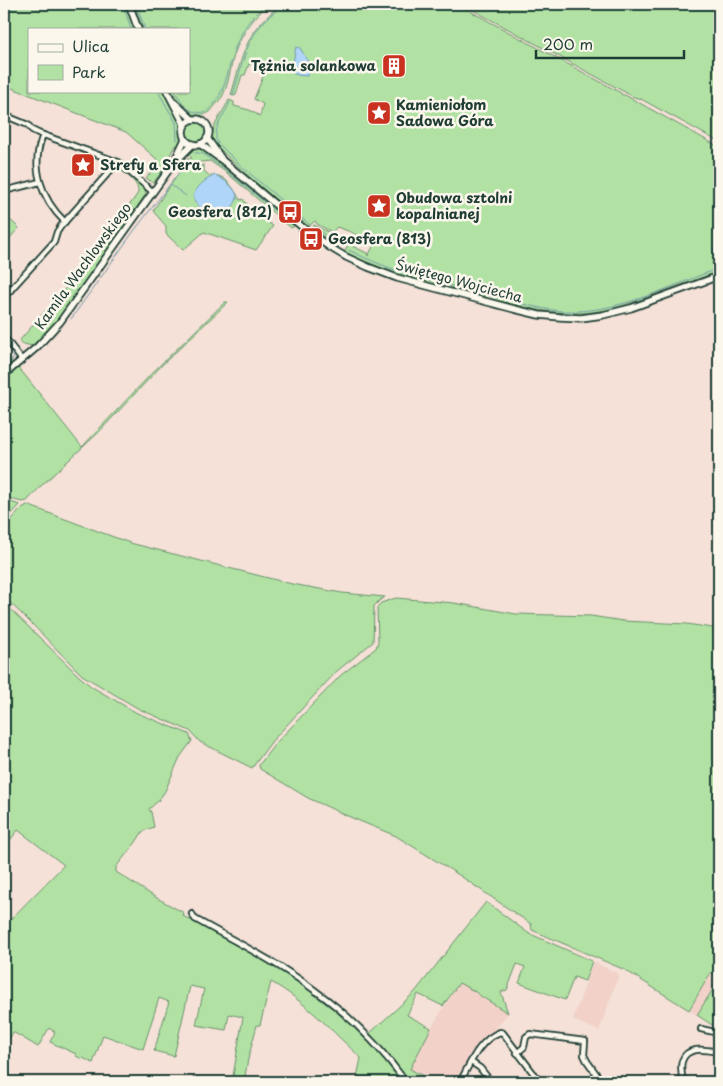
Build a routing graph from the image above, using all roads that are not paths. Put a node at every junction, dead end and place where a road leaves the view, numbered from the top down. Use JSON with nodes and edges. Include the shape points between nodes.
{"nodes":[{"id":1,"x":129,"y":4,"type":"edge"},
{"id":2,"x":138,"y":28,"type":"edge"},
{"id":3,"x":168,"y":92,"type":"edge"},
{"id":4,"x":172,"y":100,"type":"junction"},
{"id":5,"x":4,"y":115,"type":"edge"},
{"id":6,"x":192,"y":120,"type":"junction"},
{"id":7,"x":184,"y":126,"type":"junction"},
{"id":8,"x":43,"y":135,"type":"junction"},
{"id":9,"x":184,"y":138,"type":"junction"},
{"id":10,"x":207,"y":138,"type":"junction"},
{"id":11,"x":196,"y":144,"type":"junction"},
{"id":12,"x":222,"y":160,"type":"junction"},
{"id":13,"x":118,"y":162,"type":"junction"},
{"id":14,"x":173,"y":164,"type":"junction"},
{"id":15,"x":40,"y":182,"type":"junction"},
{"id":16,"x":4,"y":191,"type":"edge"},
{"id":17,"x":153,"y":192,"type":"junction"},
{"id":18,"x":65,"y":222,"type":"junction"},
{"id":19,"x":719,"y":276,"type":"edge"},
{"id":20,"x":4,"y":282,"type":"edge"},
{"id":21,"x":11,"y":290,"type":"junction"},
{"id":22,"x":4,"y":298,"type":"edge"},
{"id":23,"x":4,"y":338,"type":"edge"},
{"id":24,"x":22,"y":360,"type":"junction"},
{"id":25,"x":4,"y":374,"type":"edge"},
{"id":26,"x":192,"y":914,"type":"dead end"},
{"id":27,"x":702,"y":1029,"type":"dead end"},
{"id":28,"x":719,"y":1034,"type":"edge"},
{"id":29,"x":719,"y":1052,"type":"edge"},
{"id":30,"x":518,"y":1053,"type":"junction"},
{"id":31,"x":471,"y":1062,"type":"junction"},
{"id":32,"x":406,"y":1082,"type":"edge"},
{"id":33,"x":460,"y":1082,"type":"edge"},
{"id":34,"x":491,"y":1082,"type":"edge"},
{"id":35,"x":540,"y":1082,"type":"edge"},
{"id":36,"x":602,"y":1082,"type":"edge"},
{"id":37,"x":683,"y":1082,"type":"edge"}],
"edges":[{"from":1,"to":2,"type":"street"},
{"from":3,"to":4,"type":"street"},
{"from":4,"to":6,"type":"street"},
{"from":4,"to":7,"type":"street"},
{"from":5,"to":8,"type":"street"},
{"from":6,"to":7,"type":"street"},
{"from":6,"to":10,"type":"street","via":[[206,124]]},
{"from":7,"to":9,"type":"street"},
{"from":8,"to":13,"type":"street"},
{"from":8,"to":15,"type":"street","via":[[38,154]]},
{"from":9,"to":11,"type":"street"},
{"from":9,"to":14,"type":"street","name":"Kamila Wachlowskiego"},
{"from":10,"to":11,"type":"street"},
{"from":10,"to":12,"type":"street","name":"Świętego Wojciecha"},
{"from":11,"to":12,"type":"street","name":"Świętego Wojciecha"},
{"from":11,"to":14,"type":"street","name":"Kamila Wachlowskiego"},
{"from":12,"to":19,"type":"street","name":"Świętego Wojciecha","via":[[307,231],[357,262],[397,278],[534,314],[571,318],[604,315]]},
{"from":13,"to":17,"type":"street"},
{"from":13,"to":18,"type":"street"},
{"from":14,"to":17,"type":"street","name":"Kamila Wachlowskiego"},
{"from":15,"to":16,"type":"street"},
{"from":15,"to":18,"type":"street","via":[[50,206]]},
{"from":17,"to":24,"type":"street","name":"Kamila Wachlowskiego","via":[[60,322]]},
{"from":18,"to":21,"type":"street","via":[[54,242]]},
{"from":20,"to":21,"type":"street"},
{"from":21,"to":22,"type":"street"},
{"from":23,"to":24,"type":"street"},
{"from":24,"to":25,"type":"street","name":"Kamila Wachlowskiego"},
{"from":26,"to":32,"type":"street","via":[[195,919],[318,992],[362,1030]]},
{"from":27,"to":28,"type":"street"},
{"from":29,"to":37,"type":"street","via":[[700,1050],[684,1057]]},
{"from":30,"to":31,"type":"street","via":[[500,1032],[480,1046]]},
{"from":30,"to":35,"type":"street"},
{"from":30,"to":36,"type":"street","via":[[530,1034],[585,1041],[584,1055]]},
{"from":31,"to":33,"type":"street"},
{"from":31,"to":34,"type":"street"}]}
